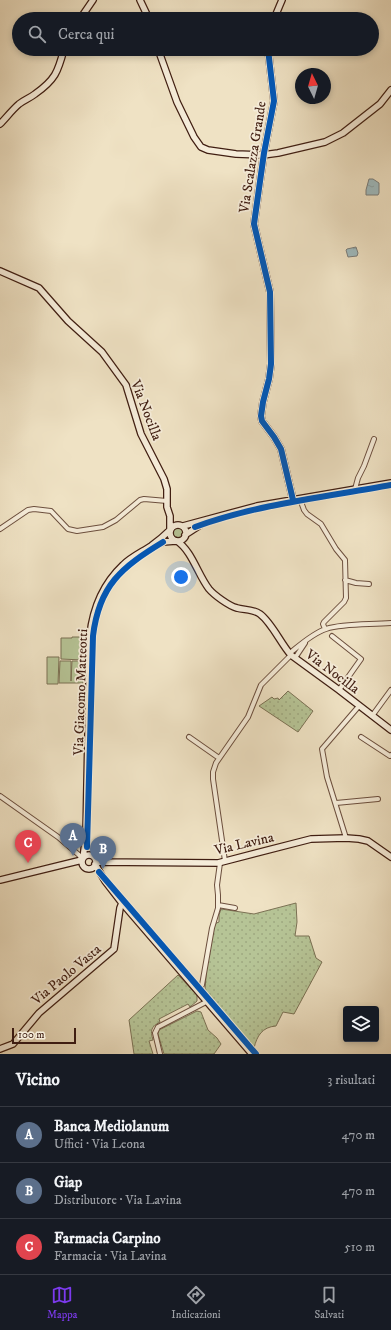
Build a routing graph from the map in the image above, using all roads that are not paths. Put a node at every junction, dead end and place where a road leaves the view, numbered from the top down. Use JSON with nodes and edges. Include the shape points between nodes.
{"nodes":[{"id":1,"x":93,"y":0,"type":"edge"},
{"id":2,"x":140,"y":0,"type":"edge"},
{"id":3,"x":282,"y":0,"type":"edge"},
{"id":4,"x":85,"y":12,"type":"edge"},
{"id":5,"x":145,"y":12,"type":"edge"},
{"id":6,"x":277,"y":12,"type":"edge"},
{"id":7,"x":62,"y":56,"type":"edge"},
{"id":8,"x":161,"y":56,"type":"edge"},
{"id":9,"x":269,"y":56,"type":"edge"},
{"id":10,"x":391,"y":90,"type":"edge"},
{"id":11,"x":0,"y":124,"type":"edge"},
{"id":12,"x":263,"y":156,"type":"junction"},
{"id":13,"x":0,"y":271,"type":"edge"},
{"id":14,"x":374,"y":439,"type":"dead end"},
{"id":15,"x":391,"y":482,"type":"edge"},
{"id":16,"x":355,"y":489,"type":"junction"},
{"id":17,"x":300,"y":499,"type":"junction"},
{"id":18,"x":293,"y":500,"type":"junction"},
{"id":19,"x":167,"y":501,"type":"junction"},
{"id":20,"x":170,"y":516,"type":"junction"},
{"id":21,"x":215,"y":518,"type":"junction"},
{"id":22,"x":181,"y":525,"type":"junction"},
{"id":23,"x":0,"y":529,"type":"edge"},
{"id":24,"x":170,"y":530,"type":"junction"},
{"id":25,"x":185,"y":536,"type":"junction"},
{"id":26,"x":176,"y":541,"type":"junction"},
{"id":27,"x":183,"y":546,"type":"junction"},
{"id":28,"x":150,"y":547,"type":"junction"},
{"id":29,"x":345,"y":580,"type":"junction"},
{"id":30,"x":369,"y":584,"type":"dead end"},
{"id":31,"x":391,"y":623,"type":"edge"},
{"id":32,"x":325,"y":630,"type":"junction"},
{"id":33,"x":332,"y":636,"type":"dead end"},
{"id":34,"x":308,"y":640,"type":"junction"},
{"id":35,"x":292,"y":656,"type":"junction"},
{"id":36,"x":339,"y":690,"type":"junction"},
{"id":37,"x":391,"y":690,"type":"edge"},
{"id":38,"x":359,"y":706,"type":"junction"},
{"id":39,"x":372,"y":716,"type":"junction"},
{"id":40,"x":391,"y":730,"type":"edge"},
{"id":41,"x":189,"y":737,"type":"dead end"},
{"id":42,"x":361,"y":737,"type":"dead end"},
{"id":43,"x":391,"y":756,"type":"edge"},
{"id":44,"x":219,"y":758,"type":"junction"},
{"id":45,"x":0,"y":796,"type":"edge"},
{"id":46,"x":378,"y":799,"type":"dead end"},
{"id":47,"x":336,"y":803,"type":"junction"},
{"id":48,"x":86,"y":835,"type":"junction"},
{"id":49,"x":346,"y":838,"type":"junction"},
{"id":50,"x":93,"y":856,"type":"junction"},
{"id":51,"x":391,"y":857,"type":"edge"},
{"id":52,"x":82,"y":859,"type":"junction"},
{"id":53,"x":223,"y":862,"type":"junction"},
{"id":54,"x":96,"y":863,"type":"junction"},
{"id":55,"x":68,"y":864,"type":"junction"},
{"id":56,"x":86,"y":868,"type":"junction"},
{"id":57,"x":0,"y":880,"type":"edge"},
{"id":58,"x":105,"y":881,"type":"junction"},
{"id":59,"x":122,"y":903,"type":"junction"},
{"id":60,"x":218,"y":905,"type":"junction"},
{"id":61,"x":235,"y":908,"type":"dead end"},
{"id":62,"x":198,"y":991,"type":"junction"},
{"id":63,"x":208,"y":1001,"type":"junction"},
{"id":64,"x":3,"y":1050,"type":"edge"},
{"id":65,"x":160,"y":1054,"type":"edge"},
{"id":66,"x":252,"y":1054,"type":"edge"}],
"edges":[{"from":1,"to":4,"type":"street"},
{"from":2,"to":5,"type":"street"},
{"from":3,"to":6,"type":"street"},
{"from":7,"to":11,"type":"street","via":[[54,77],[34,95],[20,103]]},
{"from":8,"to":12,"type":"street","via":[[178,102],[201,147]]},
{"from":9,"to":12,"type":"street","name":"Via Scalazza Grande","via":[[274,101]]},
{"from":10,"to":12,"type":"street","via":[[380,104],[331,140]]},
{"from":12,"to":18,"type":"street","name":"Via Scalazza Grande","via":[[254,224],[270,292],[271,364],[261,416],[281,449]]},
{"from":13,"to":19,"type":"street","name":"Via Nocilla","via":[[39,288],[68,321],[107,358],[126,386],[141,434],[164,479]]},
{"from":14,"to":16,"type":"street"},
{"from":15,"to":16,"type":"street"},
{"from":16,"to":17,"type":"street"},
{"from":17,"to":18,"type":"street"},
{"from":17,"to":29,"type":"street","via":[[304,510],[321,524],[345,560]]},
{"from":18,"to":21,"type":"street","via":[[258,506]]},
{"from":19,"to":20,"type":"street","name":"Via Nocilla"},
{"from":19,"to":23,"type":"street","via":[[140,500],[116,520],[94,529],[72,530],[63,525],[51,511],[34,509],[28,510]]},
{"from":20,"to":22,"type":"street"},
{"from":20,"to":24,"type":"street","name":"Via Nocilla"},
{"from":21,"to":22,"type":"street"},
{"from":21,"to":25,"type":"street","via":[[196,527]]},
{"from":22,"to":24,"type":"street","via":[[175,525]]},
{"from":22,"to":25,"type":"street","via":[[185,529]]},
{"from":24,"to":26,"type":"street","via":[[170,536]]},
{"from":24,"to":28,"type":"street"},
{"from":25,"to":26,"type":"street"},
{"from":25,"to":27,"type":"street"},
{"from":26,"to":27,"type":"street","name":"Via Nocilla"},
{"from":26,"to":28,"type":"street"},
{"from":27,"to":35,"type":"street","name":"Via Nocilla","via":[[212,593],[234,607],[261,615]]},
{"from":28,"to":48,"type":"street","name":"Via Giacomo Matteotti","via":[[113,576],[93,615],[90,635]]},
{"from":29,"to":30,"type":"street"},
{"from":29,"to":32,"type":"street","via":[[345,600],[324,622]]},
{"from":31,"to":32,"type":"street","via":[[337,626]]},
{"from":32,"to":34,"type":"street"},
{"from":33,"to":36,"type":"street","via":[[361,659]]},
{"from":34,"to":35,"type":"street"},
{"from":34,"to":35,"type":"street"},
{"from":35,"to":36,"type":"street","name":"Via Nocilla"},
{"from":35,"to":44,"type":"street","via":[[261,684],[248,717]]},
{"from":36,"to":38,"type":"street","name":"Via Nocilla"},
{"from":37,"to":39,"type":"street"},
{"from":38,"to":39,"type":"street","name":"Via Nocilla"},
{"from":38,"to":47,"type":"street","via":[[322,748],[326,777]]},
{"from":39,"to":40,"type":"street","name":"Via Nocilla"},
{"from":41,"to":44,"type":"street"},
{"from":42,"to":43,"type":"street"},
{"from":44,"to":53,"type":"street","via":[[214,768],[213,779]]},
{"from":45,"to":52,"type":"street","via":[[58,837]]},
{"from":46,"to":47,"type":"street"},
{"from":47,"to":49,"type":"street"},
{"from":48,"to":50,"type":"street"},
{"from":48,"to":52,"type":"street"},
{"from":49,"to":51,"type":"street","name":"Via Lavina","via":[[368,840]]},
{"from":49,"to":53,"type":"street","name":"Via Lavina","via":[[311,839]]},
{"from":50,"to":52,"type":"street","via":[[88,855]]},
{"from":50,"to":54,"type":"street"},
{"from":52,"to":55,"type":"street"},
{"from":52,"to":56,"type":"street"},
{"from":53,"to":54,"type":"street","name":"Via Lavina"},
{"from":53,"to":60,"type":"street","via":[[217,885]]},
{"from":54,"to":56,"type":"street","via":[[92,868]]},
{"from":54,"to":58,"type":"street"},
{"from":55,"to":56,"type":"street"},
{"from":55,"to":57,"type":"street"},
{"from":56,"to":58,"type":"street"},
{"from":58,"to":59,"type":"street"},
{"from":59,"to":62,"type":"street"},
{"from":59,"to":64,"type":"street","name":"Via Paolo Vasta","via":[[114,949],[39,1013],[12,1044]]},
{"from":60,"to":61,"type":"street"},
{"from":60,"to":62,"type":"street","via":[[202,985]]},
{"from":62,"to":63,"type":"street"},
{"from":63,"to":65,"type":"street","via":[[158,1027],[155,1033]]},
{"from":63,"to":66,"type":"street"}]}
